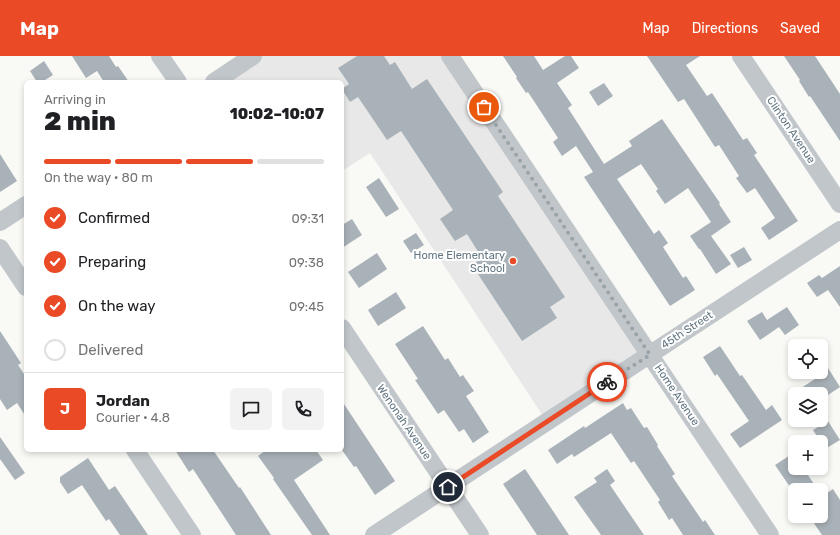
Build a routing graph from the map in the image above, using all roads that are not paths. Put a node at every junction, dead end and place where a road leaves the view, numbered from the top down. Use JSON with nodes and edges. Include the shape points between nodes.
{"nodes":[{"id":1,"x":160,"y":56,"type":"edge"},
{"id":2,"x":254,"y":56,"type":"edge"},
{"id":3,"x":450,"y":56,"type":"edge"},
{"id":4,"x":741,"y":56,"type":"edge"},
{"id":5,"x":177,"y":80,"type":"edge"},
{"id":6,"x":217,"y":80,"type":"edge"},
{"id":7,"x":840,"y":204,"type":"edge"},
{"id":8,"x":24,"y":206,"type":"edge"},
{"id":9,"x":0,"y":222,"type":"edge"},
{"id":10,"x":840,"y":230,"type":"edge"},
{"id":11,"x":0,"y":248,"type":"edge"},
{"id":12,"x":24,"y":284,"type":"edge"},
{"id":13,"x":344,"y":331,"type":"edge"},
{"id":14,"x":650,"y":355,"type":"junction"},
{"id":15,"x":136,"y":452,"type":"edge"},
{"id":16,"x":448,"y":487,"type":"junction"},
{"id":17,"x":192,"y":535,"type":"edge"},
{"id":18,"x":374,"y":535,"type":"edge"},
{"id":19,"x":480,"y":535,"type":"edge"},
{"id":20,"x":770,"y":535,"type":"edge"}],
"edges":[{"from":1,"to":5,"type":"street"},
{"from":2,"to":6,"type":"street"},
{"from":3,"to":14,"type":"street","name":"Home Avenue"},
{"from":4,"to":7,"type":"street","name":"Clinton Avenue"},
{"from":8,"to":9,"type":"street"},
{"from":10,"to":14,"type":"street","name":"45th Street"},
{"from":11,"to":12,"type":"street"},
{"from":13,"to":16,"type":"street","name":"Wenonah Avenue"},
{"from":14,"to":16,"type":"street","name":"45th Street"},
{"from":14,"to":20,"type":"street","name":"Home Avenue"},
{"from":15,"to":17,"type":"street"},
{"from":16,"to":18,"type":"street","name":"45th Street"},
{"from":16,"to":19,"type":"street","name":"Wenonah Avenue"}]}
